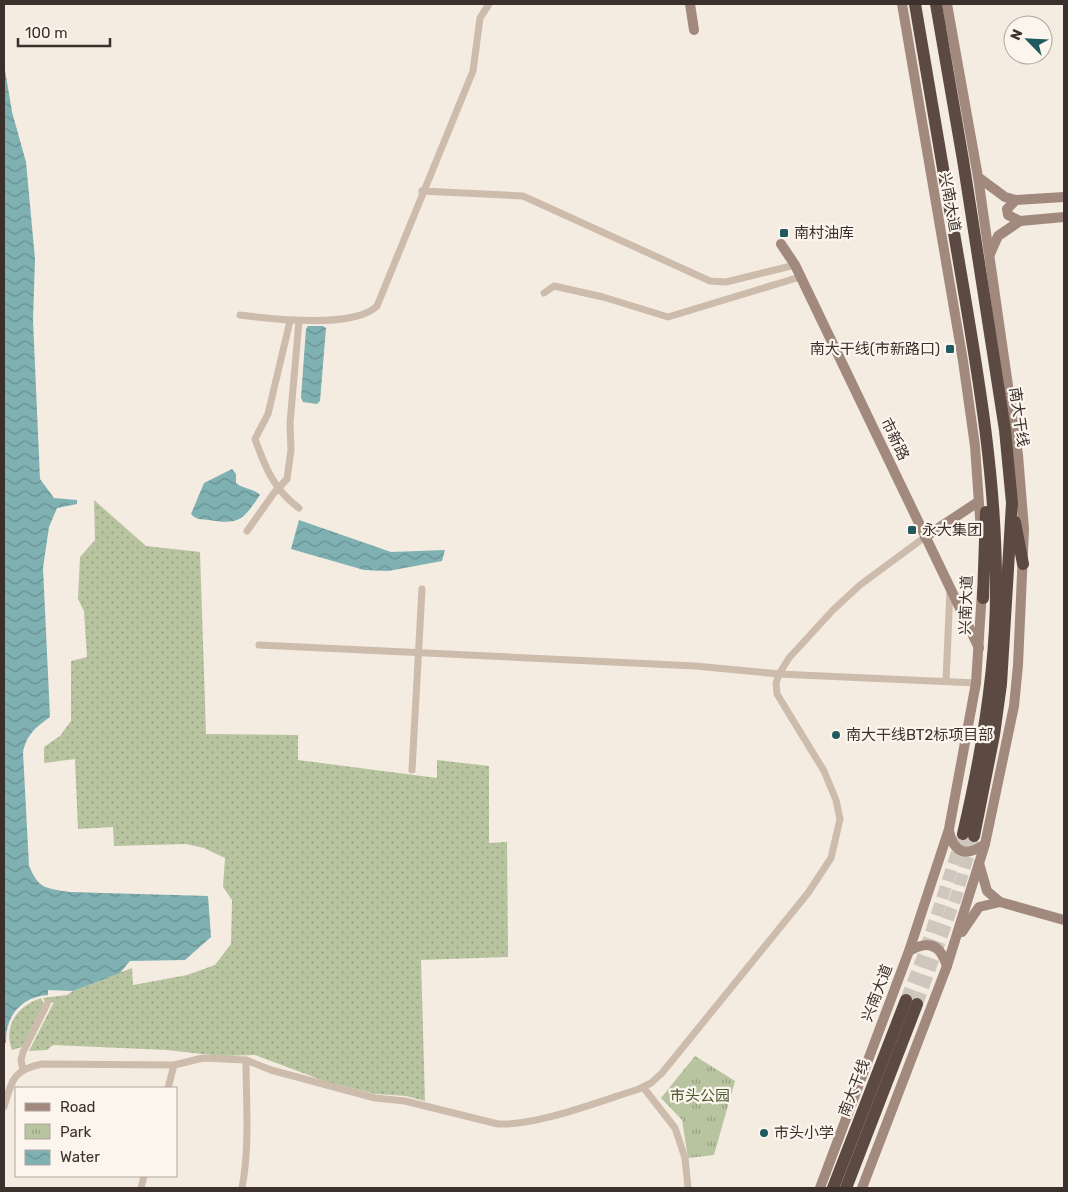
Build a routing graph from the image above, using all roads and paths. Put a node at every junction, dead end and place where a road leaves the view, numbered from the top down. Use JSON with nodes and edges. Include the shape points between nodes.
{"nodes":[{"id":1,"x":489,"y":4,"type":"edge"},
{"id":2,"x":690,"y":4,"type":"edge"},
{"id":3,"x":902,"y":4,"type":"edge"},
{"id":4,"x":915,"y":4,"type":"edge"},
{"id":5,"x":936,"y":4,"type":"edge"},
{"id":6,"x":947,"y":4,"type":"edge"},
{"id":7,"x":694,"y":30,"type":"dead end"},
{"id":8,"x":978,"y":177,"type":"junction"},
{"id":9,"x":422,"y":191,"type":"junction"},
{"id":10,"x":1064,"y":197,"type":"edge"},
{"id":11,"x":1016,"y":200,"type":"junction"},
{"id":12,"x":1064,"y":217,"type":"edge"},
{"id":13,"x":1020,"y":221,"type":"junction"},
{"id":14,"x":781,"y":244,"type":"dead end"},
{"id":15,"x":990,"y":254,"type":"junction"},
{"id":16,"x":795,"y":265,"type":"junction"},
{"id":17,"x":800,"y":277,"type":"junction"},
{"id":18,"x":544,"y":294,"type":"dead end"},
{"id":19,"x":240,"y":316,"type":"dead end"},
{"id":20,"x":290,"y":321,"type":"junction"},
{"id":21,"x":299,"y":321,"type":"junction"},
{"id":22,"x":988,"y":454,"type":"junction"},
{"id":23,"x":279,"y":489,"type":"junction"},
{"id":24,"x":978,"y":502,"type":"junction"},
{"id":25,"x":1012,"y":503,"type":"junction"},
{"id":26,"x":299,"y":508,"type":"dead end"},
{"id":27,"x":247,"y":531,"type":"dead end"},
{"id":28,"x":925,"y":537,"type":"junction"},
{"id":29,"x":1023,"y":564,"type":"junction"},
{"id":30,"x":422,"y":589,"type":"dead end"},
{"id":31,"x":950,"y":589,"type":"junction"},
{"id":32,"x":983,"y":598,"type":"junction"},
{"id":33,"x":259,"y":645,"type":"dead end"},
{"id":34,"x":979,"y":649,"type":"junction"},
{"id":35,"x":420,"y":652,"type":"junction"},
{"id":36,"x":779,"y":674,"type":"junction"},
{"id":37,"x":946,"y":681,"type":"junction"},
{"id":38,"x":976,"y":683,"type":"junction"},
{"id":39,"x":412,"y":770,"type":"dead end"},
{"id":40,"x":949,"y":829,"type":"junction"},
{"id":41,"x":985,"y":844,"type":"junction"},
{"id":42,"x":979,"y":863,"type":"junction"},
{"id":43,"x":1000,"y":902,"type":"junction"},
{"id":44,"x":1064,"y":920,"type":"edge"},
{"id":45,"x":955,"y":941,"type":"junction"},
{"id":46,"x":909,"y":951,"type":"junction"},
{"id":47,"x":947,"y":966,"type":"junction"},
{"id":48,"x":47,"y":1004,"type":"dead end"},
{"id":49,"x":246,"y":1060,"type":"junction"},
{"id":50,"x":174,"y":1065,"type":"junction"},
{"id":51,"x":22,"y":1070,"type":"junction"},
{"id":52,"x":168,"y":1087,"type":"edge"},
{"id":53,"x":643,"y":1087,"type":"junction"},
{"id":54,"x":4,"y":1107,"type":"edge"},
{"id":55,"x":242,"y":1188,"type":"edge"},
{"id":56,"x":688,"y":1188,"type":"edge"},
{"id":57,"x":820,"y":1188,"type":"edge"},
{"id":58,"x":833,"y":1188,"type":"edge"},
{"id":59,"x":846,"y":1188,"type":"edge"},
{"id":60,"x":862,"y":1188,"type":"edge"}],
"edges":[{"from":1,"to":9,"type":"street","via":[[480,18],[471,77]]},
{"from":2,"to":7,"type":"main road"},
{"from":3,"to":24,"type":"main road","name":"兴南大道","via":[[963,362],[975,446]]},
{"from":4,"to":22,"type":"highway","name":"南大干线"},
{"from":5,"to":25,"type":"highway","name":"南大干线","via":[[1006,438]]},
{"from":6,"to":8,"type":"main road","name":"兴南大道"},
{"from":8,"to":11,"type":"main road","via":[[1005,197]]},
{"from":8,"to":15,"type":"main road","name":"兴南大道"},
{"from":9,"to":16,"type":"street","via":[[523,196],[710,281],[726,282]]},
{"from":9,"to":21,"type":"street","via":[[377,306],[362,316]]},
{"from":10,"to":11,"type":"main road"},
{"from":11,"to":13,"type":"main road","via":[[1007,209],[1008,215]]},
{"from":12,"to":13,"type":"main road"},
{"from":13,"to":15,"type":"main road","via":[[998,236]]},
{"from":14,"to":16,"type":"main road","name":"市新路"},
{"from":15,"to":29,"type":"main road","name":"兴南大道","via":[[1018,455],[1024,530]]},
{"from":16,"to":17,"type":"main road","name":"市新路"},
{"from":17,"to":18,"type":"street","via":[[668,317],[554,286]]},
{"from":17,"to":28,"type":"main road","name":"市新路"},
{"from":19,"to":20,"type":"street"},
{"from":20,"to":21,"type":"street"},
{"from":20,"to":23,"type":"street","via":[[268,414],[255,439],[269,477]]},
{"from":21,"to":23,"type":"street","via":[[290,423],[290,467],[287,480]]},
{"from":22,"to":25,"type":"highway","name":"南大干线","via":[[996,593],[988,689],[968,835],[994,735],[1001,684]]},
{"from":22,"to":32,"type":"highway"},
{"from":23,"to":26,"type":"street"},
{"from":23,"to":27,"type":"street"},
{"from":24,"to":28,"type":"main road"},
{"from":24,"to":32,"type":"main road","name":"兴南大道"},
{"from":25,"to":29,"type":"highway"},
{"from":28,"to":31,"type":"main road","name":"市新路"},
{"from":28,"to":36,"type":"street","via":[[860,585],[802,644]]},
{"from":29,"to":41,"type":"main road","name":"兴南大道","via":[[1014,706]]},
{"from":30,"to":35,"type":"street"},
{"from":31,"to":34,"type":"main road","name":"市新路"},
{"from":31,"to":37,"type":"street"},
{"from":32,"to":34,"type":"main road","name":"兴南大道"},
{"from":33,"to":35,"type":"street"},
{"from":34,"to":38,"type":"main road","name":"兴南大道"},
{"from":35,"to":36,"type":"street","via":[[695,666]]},
{"from":35,"to":39,"type":"street"},
{"from":36,"to":37,"type":"street"},
{"from":36,"to":53,"type":"street","via":[[777,694],[824,771],[836,800],[840,819],[831,858],[808,893],[662,1073]]},
{"from":37,"to":38,"type":"street"},
{"from":38,"to":40,"type":"main road","name":"兴南大道"},
{"from":40,"to":41,"type":"main road","via":[[951,842],[965,852]]},
{"from":40,"to":46,"type":"main road","name":"兴南大道"},
{"from":41,"to":42,"type":"main road","name":"兴南大道"},
{"from":42,"to":43,"type":"main road","via":[[987,891]]},
{"from":42,"to":45,"type":"main road","name":"兴南大道"},
{"from":43,"to":44,"type":"main road"},
{"from":43,"to":45,"type":"main road","via":[[979,907]]},
{"from":45,"to":47,"type":"main road","name":"兴南大道"},
{"from":46,"to":47,"type":"main road","via":[[921,944],[935,946]]},
{"from":46,"to":57,"type":"main road","name":"兴南大道"},
{"from":47,"to":60,"type":"main road","name":"兴南大道"},
{"from":48,"to":51,"type":"street","via":[[24,1052]]},
{"from":49,"to":50,"type":"street","via":[[203,1058]]},
{"from":49,"to":53,"type":"street","via":[[271,1070],[375,1098],[405,1101],[512,1125]]},
{"from":49,"to":55,"type":"street","via":[[248,1131]]},
{"from":50,"to":51,"type":"street","via":[[42,1064]]},
{"from":50,"to":52,"type":"street"},
{"from":51,"to":54,"type":"street","via":[[12,1081]]},
{"from":53,"to":56,"type":"street","via":[[675,1128],[685,1158]]},
{"from":58,"to":59,"type":"highway","name":"南大干线","via":[[912,1002]]}]}
